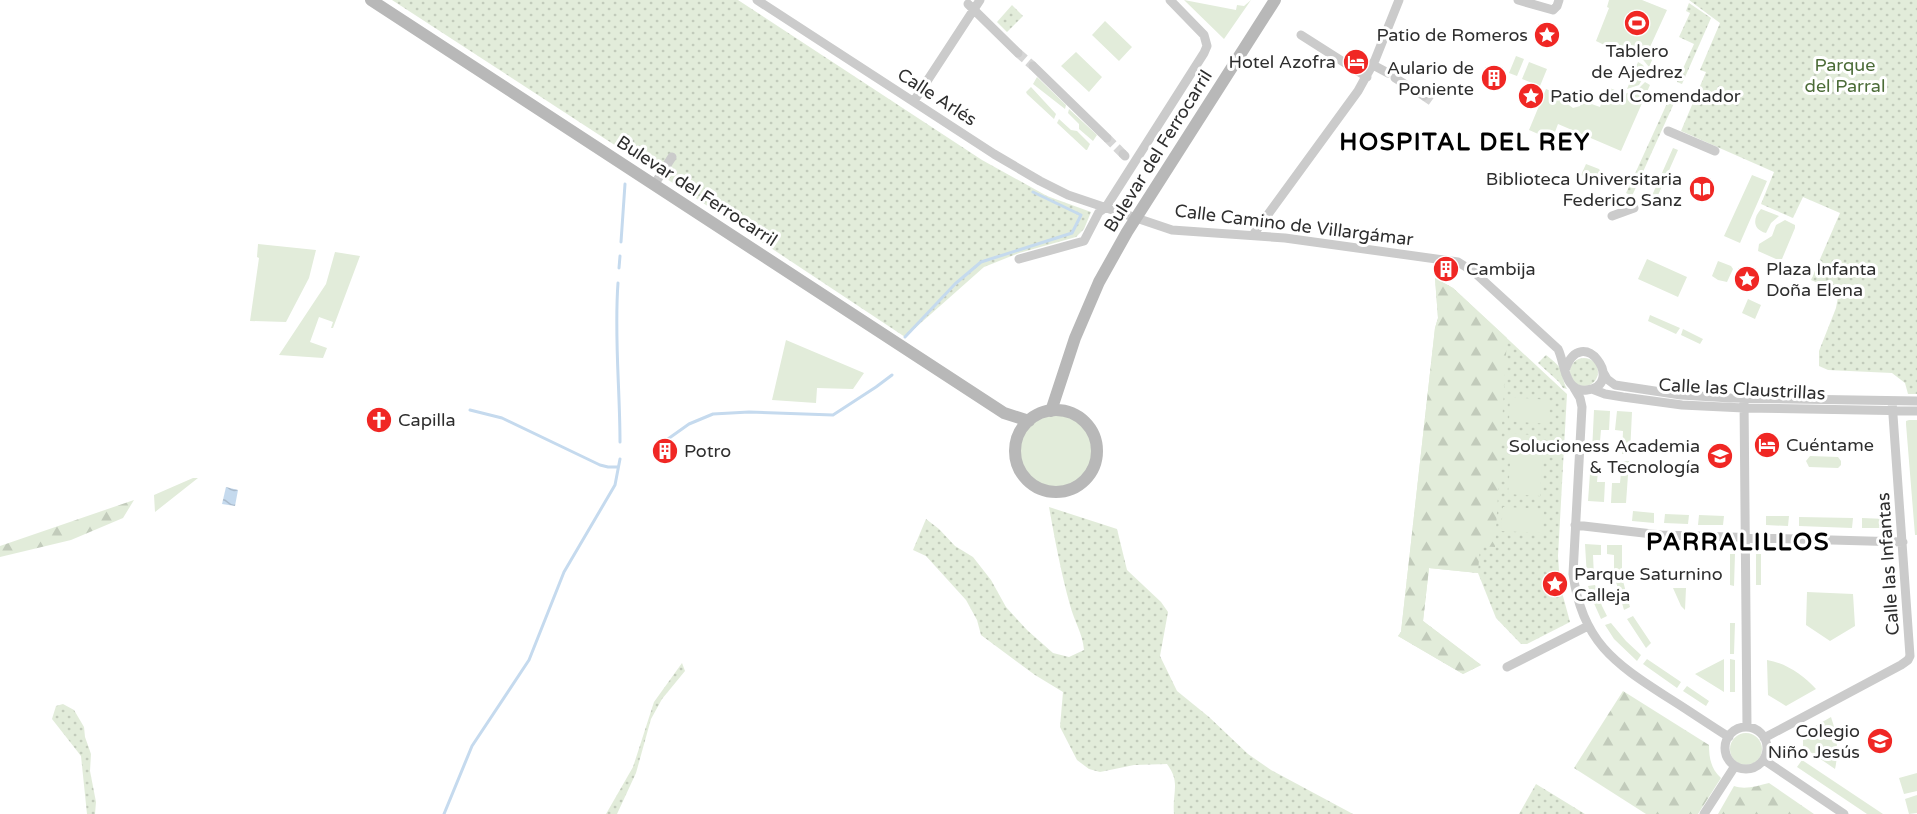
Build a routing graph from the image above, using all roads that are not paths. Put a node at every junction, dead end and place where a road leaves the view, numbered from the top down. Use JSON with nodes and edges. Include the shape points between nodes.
{"nodes":[{"id":1,"x":371,"y":0,"type":"edge"},
{"id":2,"x":757,"y":0,"type":"edge"},
{"id":3,"x":980,"y":0,"type":"edge"},
{"id":4,"x":1170,"y":0,"type":"edge"},
{"id":5,"x":1275,"y":0,"type":"edge"},
{"id":6,"x":1399,"y":0,"type":"edge"},
{"id":7,"x":1518,"y":0,"type":"edge"},
{"id":8,"x":1559,"y":0,"type":"edge"},
{"id":9,"x":772,"y":4,"type":"edge"},
{"id":10,"x":971,"y":7,"type":"junction"},
{"id":11,"x":1301,"y":35,"type":"dead end"},
{"id":12,"x":1018,"y":53,"type":"tunnel mouth"},
{"id":13,"x":1373,"y":65,"type":"junction"},
{"id":14,"x":1033,"y":66,"type":"tunnel mouth"},
{"id":15,"x":1367,"y":77,"type":"junction"},
{"id":16,"x":1424,"y":96,"type":"tunnel mouth"},
{"id":17,"x":914,"y":101,"type":"junction"},
{"id":18,"x":1668,"y":131,"type":"dead end"},
{"id":19,"x":1107,"y":138,"type":"tunnel mouth"},
{"id":20,"x":1715,"y":151,"type":"dead end"},
{"id":21,"x":672,"y":157,"type":"dead end"},
{"id":22,"x":654,"y":184,"type":"junction"},
{"id":23,"x":1106,"y":207,"type":"junction"},
{"id":24,"x":1634,"y":208,"type":"dead end"},
{"id":25,"x":1612,"y":216,"type":"dead end"},
{"id":26,"x":1137,"y":218,"type":"junction"},
{"id":27,"x":1253,"y":235,"type":"junction"},
{"id":28,"x":1019,"y":259,"type":"dead end"},
{"id":29,"x":1558,"y":349,"type":"junction"},
{"id":30,"x":1575,"y":355,"type":"junction"},
{"id":31,"x":1565,"y":370,"type":"junction"},
{"id":32,"x":1603,"y":372,"type":"junction"},
{"id":33,"x":1574,"y":388,"type":"junction"},
{"id":34,"x":1591,"y":389,"type":"junction"},
{"id":35,"x":1744,"y":404,"type":"junction"},
{"id":36,"x":1917,"y":404,"type":"edge"},
{"id":37,"x":1892,"y":406,"type":"junction"},
{"id":38,"x":1582,"y":407,"type":"junction"},
{"id":39,"x":1056,"y":411,"type":"junction"},
{"id":40,"x":1917,"y":411,"type":"edge"},
{"id":41,"x":1004,"y":412,"type":"junction"},
{"id":42,"x":1029,"y":421,"type":"junction"},
{"id":43,"x":1020,"y":432,"type":"junction"},
{"id":44,"x":1575,"y":525,"type":"junction"},
{"id":45,"x":1745,"y":538,"type":"junction"},
{"id":46,"x":1903,"y":542,"type":"junction"},
{"id":47,"x":1588,"y":626,"type":"junction"},
{"id":48,"x":1507,"y":667,"type":"dead end"},
{"id":49,"x":1747,"y":728,"type":"junction"},
{"id":50,"x":1729,"y":737,"type":"junction"},
{"id":51,"x":1764,"y":738,"type":"junction"},
{"id":52,"x":1764,"y":760,"type":"junction"},
{"id":53,"x":1735,"y":766,"type":"junction"},
{"id":54,"x":1704,"y":814,"type":"edge"},
{"id":55,"x":1844,"y":814,"type":"edge"}],
"edges":[{"from":1,"to":22,"type":"main road","name":"Bulevar del Ferrocarril"},
{"from":2,"to":9,"type":"street","name":"Calle Arlés"},
{"from":3,"to":10,"type":"street"},
{"from":4,"to":23,"type":"street","via":[[1200,30],[1207,46]]},
{"from":5,"to":26,"type":"main road","name":"Bulevar del Ferrocarril"},
{"from":6,"to":13,"type":"street"},
{"from":7,"to":8,"type":"street","via":[[1553,10]]},
{"from":9,"to":17,"type":"street","name":"Calle Arlés"},
{"from":10,"to":12,"type":"street"},
{"from":10,"to":17,"type":"street"},
{"from":11,"to":15,"type":"street"},
{"from":13,"to":15,"type":"street"},
{"from":13,"to":16,"type":"street"},
{"from":14,"to":19,"type":"street"},
{"from":15,"to":27,"type":"street"},
{"from":17,"to":23,"type":"street","name":"Calle Arlés","via":[[1040,181]]},
{"from":18,"to":20,"type":"street"},
{"from":21,"to":22,"type":"street"},
{"from":22,"to":41,"type":"main road","name":"Bulevar del Ferrocarril"},
{"from":23,"to":26,"type":"street","name":"Calle Camino de Villargámar"},
{"from":23,"to":28,"type":"street","via":[[1099,212],[1084,241]]},
{"from":24,"to":25,"type":"street"},
{"from":26,"to":27,"type":"street","name":"Calle Camino de Villargámar","via":[[1180,231]]},
{"from":26,"to":39,"type":"main road","name":"Bulevar del Ferrocarril","via":[[1096,288],[1075,338],[1057,393]]},
{"from":27,"to":29,"type":"street","name":"Calle Camino de Villargámar","via":[[1458,262]]},
{"from":29,"to":30,"type":"street","name":"Calle Camino de Villargámar"},
{"from":29,"to":31,"type":"street","name":"Calle Camino de Villargámar"},
{"from":30,"to":31,"type":"street"},
{"from":30,"to":32,"type":"street","via":[[1586,352],[1595,356]]},
{"from":31,"to":33,"type":"street"},
{"from":32,"to":34,"type":"street","via":[[1600,382]]},
{"from":32,"to":35,"type":"street","name":"Calle las Claustrillas","via":[[1612,383],[1624,387]]},
{"from":33,"to":34,"type":"street"},
{"from":33,"to":38,"type":"street"},
{"from":34,"to":35,"type":"street","name":"Calle las Claustrillas","via":[[1654,402]]},
{"from":34,"to":38,"type":"street"},
{"from":35,"to":37,"type":"street","name":"Calle las Claustrillas"},
{"from":35,"to":37,"type":"street","name":"Calle las Claustrillas","via":[[1793,400]]},
{"from":35,"to":45,"type":"street"},
{"from":36,"to":37,"type":"street"},
{"from":37,"to":40,"type":"street"},
{"from":37,"to":46,"type":"street","name":"Calle las Infantas"},
{"from":38,"to":44,"type":"street"},
{"from":39,"to":42,"type":"main road","via":[[1043,412]]},
{"from":39,"to":43,"type":"main road","via":[[1081,419],[1095,437],[1092,472],[1073,489],[1048,491],[1026,479],[1015,457]]},
{"from":41,"to":42,"type":"main road","name":"Bulevar del Ferrocarril"},
{"from":41,"to":43,"type":"main road","name":"Bulevar del Ferrocarril"},
{"from":42,"to":43,"type":"main road"},
{"from":44,"to":45,"type":"street","via":[[1660,535]]},
{"from":44,"to":47,"type":"street","via":[[1573,574]]},
{"from":45,"to":46,"type":"street"},
{"from":45,"to":49,"type":"street"},
{"from":46,"to":51,"type":"street","name":"Calle las Infantas","via":[[1911,656]]},
{"from":47,"to":48,"type":"street"},
{"from":47,"to":50,"type":"street","via":[[1602,647],[1628,671]]},
{"from":49,"to":50,"type":"street"},
{"from":49,"to":51,"type":"street","via":[[1755,729]]},
{"from":50,"to":53,"type":"street","via":[[1726,753]]},
{"from":51,"to":52,"type":"street"},
{"from":52,"to":53,"type":"street","via":[[1751,768]]},
{"from":52,"to":55,"type":"street"},
{"from":53,"to":54,"type":"street"}]}
